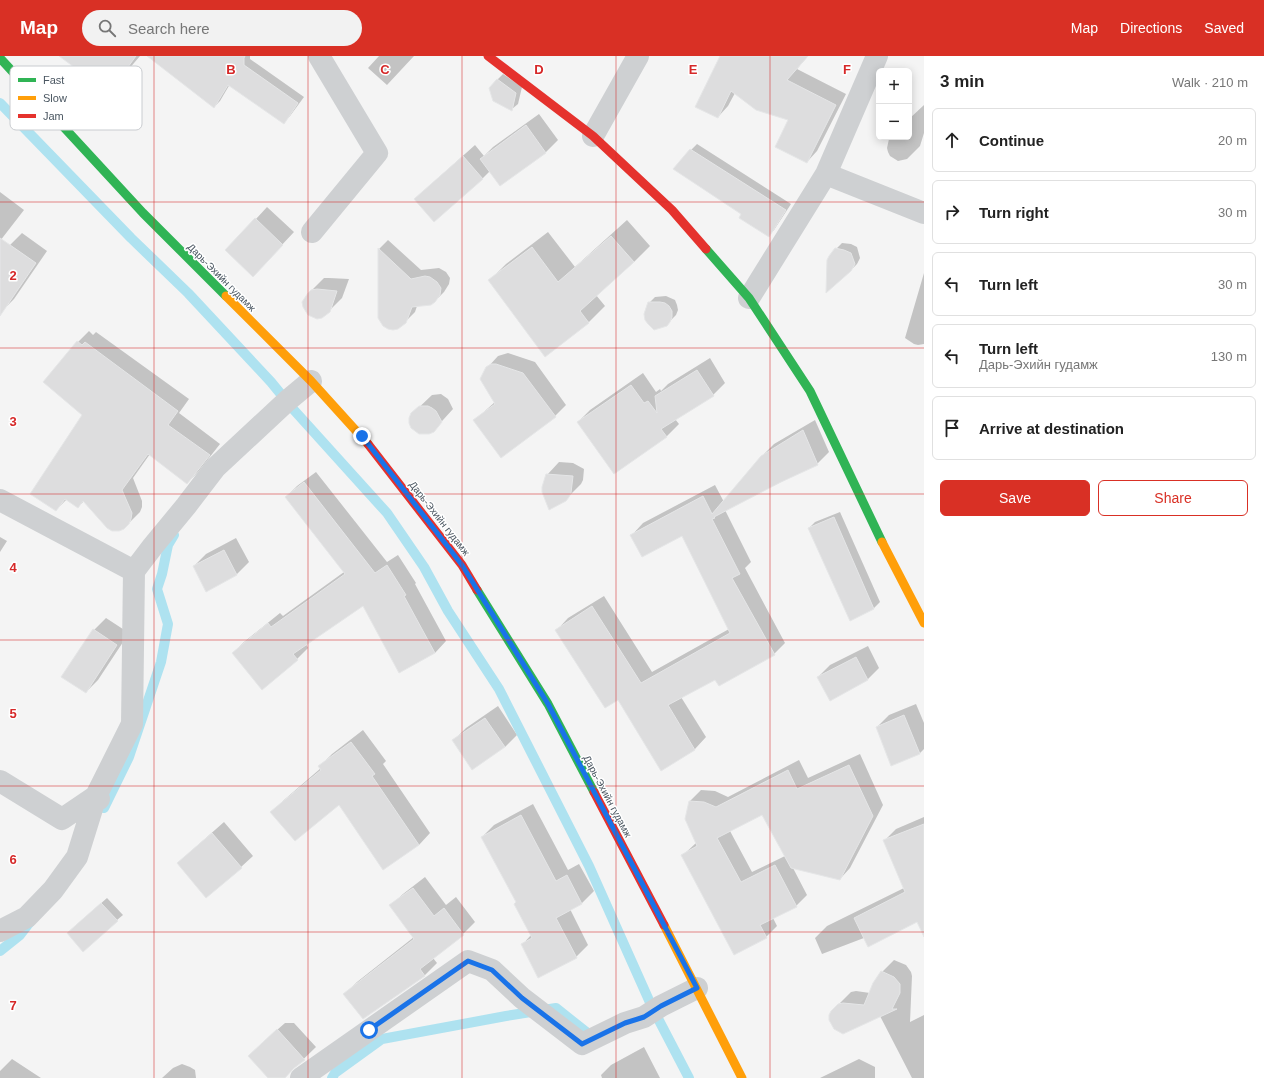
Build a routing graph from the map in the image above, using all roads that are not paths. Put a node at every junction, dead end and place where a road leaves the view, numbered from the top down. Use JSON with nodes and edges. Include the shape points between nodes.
{"nodes":[{"id":1,"x":319,"y":56,"type":"edge"},
{"id":2,"x":488,"y":56,"type":"edge"},
{"id":3,"x":638,"y":56,"type":"edge"},
{"id":4,"x":877,"y":56,"type":"edge"},
{"id":5,"x":0,"y":58,"type":"edge"},
{"id":6,"x":10,"y":69,"type":"edge"},
{"id":7,"x":66,"y":130,"type":"edge"},
{"id":8,"x":593,"y":136,"type":"junction"},
{"id":9,"x":826,"y":174,"type":"junction"},
{"id":10,"x":924,"y":213,"type":"edge"},
{"id":11,"x":312,"y":232,"type":"dead end"},
{"id":12,"x":749,"y":298,"type":"junction"},
{"id":13,"x":311,"y":381,"type":"junction"},
{"id":14,"x":0,"y":500,"type":"edge"},
{"id":15,"x":134,"y":571,"type":"junction"},
{"id":16,"x":924,"y":623,"type":"edge"},
{"id":17,"x":0,"y":781,"type":"edge"},
{"id":18,"x":101,"y":800,"type":"junction"},
{"id":19,"x":0,"y":930,"type":"edge"},
{"id":20,"x":697,"y":988,"type":"junction"},
{"id":21,"x":301,"y":1078,"type":"edge"},
{"id":22,"x":742,"y":1078,"type":"edge"}],
"edges":[{"from":1,"to":11,"type":"street","via":[[377,153]]},
{"from":2,"to":8,"type":"main road"},
{"from":3,"to":8,"type":"street"},
{"from":4,"to":9,"type":"street"},
{"from":5,"to":6,"type":"main road","name":"Дарь-Эхийн гудамж"},
{"from":7,"to":13,"type":"main road","name":"Дарь-Эхийн гудамж","via":[[143,213]]},
{"from":8,"to":12,"type":"main road","via":[[672,210]]},
{"from":9,"to":10,"type":"street"},
{"from":9,"to":12,"type":"street"},
{"from":12,"to":16,"type":"main road","via":[[810,391],[877,533]]},
{"from":13,"to":15,"type":"street","via":[[215,468]]},
{"from":13,"to":20,"type":"main road","name":"Дарь-Эхийн гудамж","via":[[362,436],[462,565],[548,704]]},
{"from":14,"to":15,"type":"street"},
{"from":15,"to":18,"type":"street","via":[[132,724]]},
{"from":17,"to":18,"type":"street","via":[[62,819]]},
{"from":18,"to":19,"type":"street","via":[[77,857],[53,890],[27,917]]},
{"from":20,"to":21,"type":"street","via":[[582,1044],[522,998],[492,970],[468,961]]},
{"from":20,"to":22,"type":"main road","name":"Дарь-Эхийн гудамж"}]}
